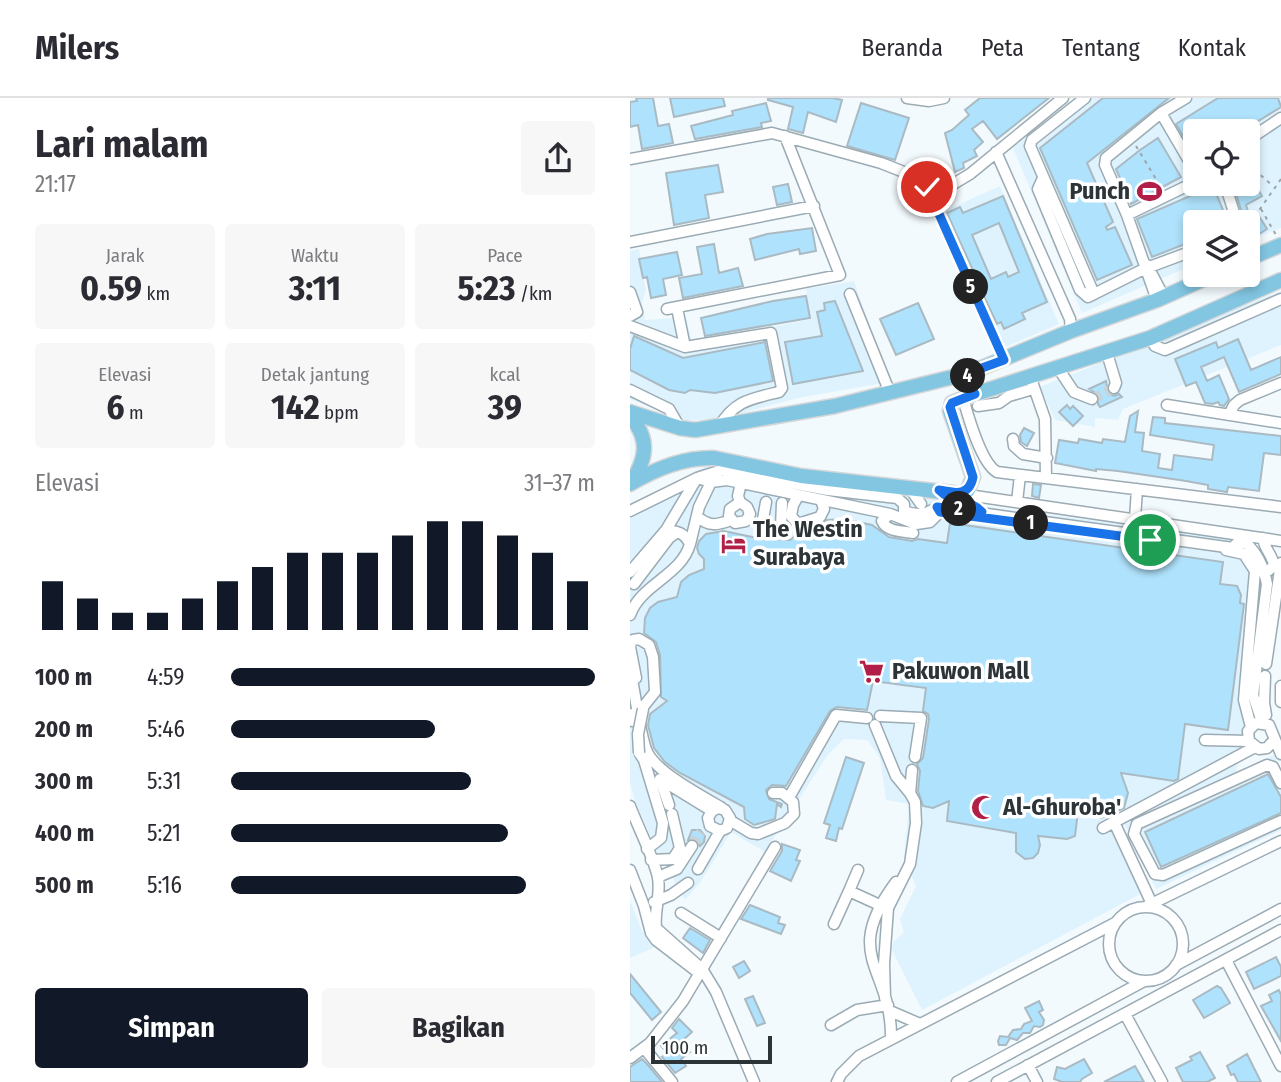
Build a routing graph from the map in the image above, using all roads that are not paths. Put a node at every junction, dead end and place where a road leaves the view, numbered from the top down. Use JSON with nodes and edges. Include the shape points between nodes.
{"nodes":[{"id":1,"x":944,"y":98,"type":"edge"},
{"id":2,"x":1063,"y":98,"type":"edge"},
{"id":3,"x":1085,"y":98,"type":"edge"},
{"id":4,"x":1186,"y":98,"type":"edge"},
{"id":5,"x":910,"y":99,"type":"edge"},
{"id":6,"x":1161,"y":113,"type":"junction"},
{"id":7,"x":1281,"y":118,"type":"edge"},
{"id":8,"x":1260,"y":132,"type":"edge"},
{"id":9,"x":785,"y":136,"type":"junction"},
{"id":10,"x":1183,"y":151,"type":"edge"},
{"id":11,"x":996,"y":152,"type":"junction"},
{"id":12,"x":630,"y":159,"type":"edge"},
{"id":13,"x":927,"y":187,"type":"junction"},
{"id":14,"x":1183,"y":187,"type":"edge"},
{"id":15,"x":814,"y":206,"type":"junction"},
{"id":16,"x":1127,"y":215,"type":"junction"},
{"id":17,"x":630,"y":242,"type":"edge"},
{"id":18,"x":1281,"y":245,"type":"edge"},
{"id":19,"x":1183,"y":254,"type":"edge"},
{"id":20,"x":1260,"y":254,"type":"edge"},
{"id":21,"x":1146,"y":266,"type":"junction"},
{"id":22,"x":1281,"y":280,"type":"edge"},
{"id":23,"x":1185,"y":287,"type":"edge"},
{"id":24,"x":630,"y":292,"type":"edge"},
{"id":25,"x":850,"y":294,"type":"dead end"},
{"id":26,"x":1160,"y":298,"type":"junction"},
{"id":27,"x":1281,"y":299,"type":"edge"},
{"id":28,"x":630,"y":316,"type":"edge"},
{"id":29,"x":630,"y":326,"type":"edge"},
{"id":30,"x":1071,"y":331,"type":"junction"},
{"id":31,"x":1150,"y":338,"type":"junction"},
{"id":32,"x":685,"y":348,"type":"junction"},
{"id":33,"x":1107,"y":353,"type":"junction"},
{"id":34,"x":1004,"y":360,"type":"junction"},
{"id":35,"x":1058,"y":368,"type":"junction"},
{"id":36,"x":968,"y":373,"type":"junction"},
{"id":37,"x":1032,"y":382,"type":"junction"},
{"id":38,"x":1281,"y":383,"type":"edge"},
{"id":39,"x":1114,"y":388,"type":"dead end"},
{"id":40,"x":630,"y":390,"type":"edge"},
{"id":41,"x":890,"y":393,"type":"junction"},
{"id":42,"x":972,"y":399,"type":"junction"},
{"id":43,"x":1092,"y":399,"type":"dead end"},
{"id":44,"x":1167,"y":405,"type":"dead end"},
{"id":45,"x":630,"y":414,"type":"edge"},
{"id":46,"x":1229,"y":415,"type":"junction"},
{"id":47,"x":1281,"y":423,"type":"edge"},
{"id":48,"x":719,"y":427,"type":"junction"},
{"id":49,"x":680,"y":428,"type":"junction"},
{"id":50,"x":1013,"y":439,"type":"dead end"},
{"id":51,"x":1047,"y":458,"type":"junction"},
{"id":52,"x":1020,"y":475,"type":"junction"},
{"id":53,"x":697,"y":478,"type":"junction"},
{"id":54,"x":1046,"y":478,"type":"junction"},
{"id":55,"x":741,"y":483,"type":"junction"},
{"id":56,"x":631,"y":484,"type":"edge"},
{"id":57,"x":708,"y":487,"type":"junction"},
{"id":58,"x":758,"y":487,"type":"junction"},
{"id":59,"x":909,"y":487,"type":"junction"},
{"id":60,"x":1137,"y":489,"type":"junction"},
{"id":61,"x":939,"y":490,"type":"junction"},
{"id":62,"x":688,"y":494,"type":"junction"},
{"id":63,"x":961,"y":494,"type":"junction"},
{"id":64,"x":794,"y":495,"type":"junction"},
{"id":65,"x":657,"y":498,"type":"junction"},
{"id":66,"x":821,"y":499,"type":"junction"},
{"id":67,"x":740,"y":502,"type":"junction"},
{"id":68,"x":766,"y":502,"type":"junction"},
{"id":69,"x":1017,"y":502,"type":"junction"},
{"id":70,"x":782,"y":503,"type":"junction"},
{"id":71,"x":921,"y":504,"type":"dead end"},
{"id":72,"x":1281,"y":507,"type":"edge"},
{"id":73,"x":939,"y":509,"type":"junction"},
{"id":74,"x":630,"y":511,"type":"edge"},
{"id":75,"x":982,"y":512,"type":"junction"},
{"id":76,"x":675,"y":517,"type":"junction"},
{"id":77,"x":698,"y":517,"type":"junction"},
{"id":78,"x":904,"y":519,"type":"junction"},
{"id":79,"x":1135,"y":519,"type":"junction"},
{"id":80,"x":731,"y":520,"type":"junction"},
{"id":81,"x":672,"y":531,"type":"junction"},
{"id":82,"x":1237,"y":534,"type":"junction"},
{"id":83,"x":1263,"y":538,"type":"junction"},
{"id":84,"x":1216,"y":541,"type":"dead end"},
{"id":85,"x":1281,"y":541,"type":"edge"},
{"id":86,"x":690,"y":544,"type":"junction"},
{"id":87,"x":1233,"y":550,"type":"junction"},
{"id":88,"x":1281,"y":563,"type":"edge"},
{"id":89,"x":630,"y":572,"type":"edge"},
{"id":90,"x":1262,"y":581,"type":"junction"},
{"id":91,"x":634,"y":584,"type":"dead end"},
{"id":92,"x":644,"y":594,"type":"junction"},
{"id":93,"x":630,"y":597,"type":"edge"},
{"id":94,"x":1278,"y":603,"type":"edge"},
{"id":95,"x":631,"y":609,"type":"edge"},
{"id":96,"x":630,"y":646,"type":"edge"},
{"id":97,"x":630,"y":671,"type":"edge"},
{"id":98,"x":630,"y":684,"type":"edge"},
{"id":99,"x":1281,"y":686,"type":"edge"},
{"id":100,"x":1281,"y":702,"type":"edge"},
{"id":101,"x":643,"y":708,"type":"junction"},
{"id":102,"x":631,"y":720,"type":"edge"},
{"id":103,"x":872,"y":720,"type":"junction"},
{"id":104,"x":1266,"y":724,"type":"junction"},
{"id":105,"x":1251,"y":727,"type":"junction"},
{"id":106,"x":630,"y":733,"type":"edge"},
{"id":107,"x":1205,"y":740,"type":"dead end"},
{"id":108,"x":1274,"y":740,"type":"junction"},
{"id":109,"x":1252,"y":744,"type":"junction"},
{"id":110,"x":1281,"y":754,"type":"edge"},
{"id":111,"x":915,"y":757,"type":"dead end"},
{"id":112,"x":912,"y":770,"type":"dead end"},
{"id":113,"x":660,"y":779,"type":"junction"},
{"id":114,"x":1281,"y":783,"type":"edge"},
{"id":115,"x":773,"y":793,"type":"dead end"},
{"id":116,"x":911,"y":793,"type":"junction"},
{"id":117,"x":791,"y":794,"type":"dead end"},
{"id":118,"x":630,"y":806,"type":"edge"},
{"id":119,"x":711,"y":818,"type":"junction"},
{"id":120,"x":731,"y":821,"type":"junction"},
{"id":121,"x":1281,"y":821,"type":"edge"},
{"id":122,"x":1114,"y":822,"type":"junction"},
{"id":123,"x":1103,"y":828,"type":"dead end"},
{"id":124,"x":720,"y":831,"type":"junction"},
{"id":125,"x":1281,"y":841,"type":"edge"},
{"id":126,"x":692,"y":846,"type":"tunnel mouth"},
{"id":127,"x":775,"y":847,"type":"dead end"},
{"id":128,"x":648,"y":850,"type":"junction"},
{"id":129,"x":698,"y":869,"type":"dead end"},
{"id":130,"x":630,"y":870,"type":"edge"},
{"id":131,"x":858,"y":870,"type":"dead end"},
{"id":132,"x":658,"y":877,"type":"junction"},
{"id":133,"x":688,"y":883,"type":"dead end"},
{"id":134,"x":849,"y":891,"type":"junction"},
{"id":135,"x":658,"y":901,"type":"junction"},
{"id":136,"x":1149,"y":905,"type":"junction"},
{"id":137,"x":644,"y":906,"type":"junction"},
{"id":138,"x":884,"y":907,"type":"junction"},
{"id":139,"x":1281,"y":909,"type":"edge"},
{"id":140,"x":681,"y":913,"type":"dead end"},
{"id":141,"x":1115,"y":923,"type":"junction"},
{"id":142,"x":834,"y":924,"type":"dead end"},
{"id":143,"x":1281,"y":930,"type":"edge"},
{"id":144,"x":721,"y":938,"type":"junction"},
{"id":145,"x":1226,"y":960,"type":"junction"},
{"id":146,"x":1176,"y":965,"type":"junction"},
{"id":147,"x":703,"y":973,"type":"junction"},
{"id":148,"x":1144,"y":981,"type":"junction"},
{"id":149,"x":888,"y":1005,"type":"junction"},
{"id":150,"x":1125,"y":1014,"type":"junction"},
{"id":151,"x":920,"y":1024,"type":"junction"},
{"id":152,"x":831,"y":1025,"type":"dead end"},
{"id":153,"x":891,"y":1038,"type":"junction"},
{"id":154,"x":644,"y":1048,"type":"junction"},
{"id":155,"x":630,"y":1058,"type":"edge"},
{"id":156,"x":1028,"y":1065,"type":"junction"},
{"id":157,"x":1281,"y":1066,"type":"edge"},
{"id":158,"x":671,"y":1082,"type":"edge"},
{"id":159,"x":754,"y":1082,"type":"edge"},
{"id":160,"x":837,"y":1082,"type":"edge"},
{"id":161,"x":957,"y":1082,"type":"edge"},
{"id":162,"x":997,"y":1082,"type":"edge"},
{"id":163,"x":1037,"y":1082,"type":"edge"},
{"id":164,"x":1163,"y":1082,"type":"edge"}],
"edges":[{"from":1,"to":5,"type":"street"},
{"from":2,"to":11,"type":"street"},
{"from":3,"to":21,"type":"street","via":[[1032,140],[1031,152],[1043,178],[1038,189],[1080,289],[1088,297]]},
{"from":4,"to":6,"type":"street"},
{"from":6,"to":10,"type":"street"},
{"from":6,"to":16,"type":"street","via":[[1106,158]]},
{"from":7,"to":8,"type":"street"},
{"from":9,"to":12,"type":"street","via":[[764,133]]},
{"from":9,"to":13,"type":"street","via":[[881,163],[914,176]]},
{"from":9,"to":15,"type":"street"},
{"from":11,"to":13,"type":"street","via":[[950,186],[939,190]]},
{"from":11,"to":30,"type":"street","via":[[1070,319]]},
{"from":13,"to":34,"type":"street"},
{"from":14,"to":16,"type":"street"},
{"from":15,"to":17,"type":"street"},
{"from":15,"to":32,"type":"street","via":[[840,275],[672,308]]},
{"from":16,"to":21,"type":"street"},
{"from":18,"to":20,"type":"main road"},
{"from":19,"to":21,"type":"street"},
{"from":21,"to":26,"type":"street"},
{"from":22,"to":31,"type":"main road"},
{"from":23,"to":26,"type":"main road"},
{"from":24,"to":28,"type":"street","via":[[637,312]]},
{"from":25,"to":41,"type":"street"},
{"from":26,"to":30,"type":"main road"},
{"from":27,"to":31,"type":"street","via":[[1165,350]]},
{"from":29,"to":32,"type":"street"},
{"from":30,"to":34,"type":"main road"},
{"from":31,"to":33,"type":"main road"},
{"from":32,"to":48,"type":"street","via":[[765,333],[773,336],[782,388],[741,402],[727,412]]},
{"from":33,"to":35,"type":"main road"},
{"from":33,"to":39,"type":"street"},
{"from":34,"to":36,"type":"main road"},
{"from":35,"to":37,"type":"main road"},
{"from":35,"to":43,"type":"street","via":[[1074,392]]},
{"from":36,"to":41,"type":"main road"},
{"from":36,"to":42,"type":"main road"},
{"from":37,"to":42,"type":"main road"},
{"from":37,"to":51,"type":"street","via":[[1045,419]]},
{"from":38,"to":46,"type":"street","via":[[1240,400]]},
{"from":40,"to":49,"type":"street","via":[[669,409]]},
{"from":41,"to":48,"type":"main road"},
{"from":42,"to":52,"type":"street","via":[[969,420],[988,464],[997,472]]},
{"from":42,"to":63,"type":"main road","via":[[950,407],[973,477]]},
{"from":44,"to":46,"type":"street"},
{"from":45,"to":49,"type":"main road"},
{"from":45,"to":56,"type":"main road","via":[[645,446],[642,466]]},
{"from":46,"to":47,"type":"street"},
{"from":48,"to":49,"type":"main road"},
{"from":50,"to":51,"type":"street","via":[[1023,454]]},
{"from":51,"to":54,"type":"street"},
{"from":52,"to":54,"type":"street"},
{"from":52,"to":69,"type":"street"},
{"from":53,"to":57,"type":"street"},
{"from":53,"to":62,"type":"street"},
{"from":53,"to":65,"type":"street"},
{"from":53,"to":78,"type":"street","via":[[732,470],[828,491],[897,498],[904,504]]},
{"from":54,"to":60,"type":"street"},
{"from":55,"to":57,"type":"street","via":[[721,479]]},
{"from":55,"to":58,"type":"street"},
{"from":55,"to":67,"type":"street"},
{"from":56,"to":59,"type":"main road","via":[[701,457],[801,476]]},
{"from":57,"to":62,"type":"street"},
{"from":57,"to":77,"type":"street"},
{"from":58,"to":64,"type":"street"},
{"from":58,"to":68,"type":"street"},
{"from":59,"to":61,"type":"main road"},
{"from":59,"to":71,"type":"street"},
{"from":60,"to":72,"type":"street"},
{"from":60,"to":79,"type":"street"},
{"from":61,"to":63,"type":"main road"},
{"from":61,"to":75,"type":"street","via":[[946,498],[974,505]]},
{"from":62,"to":76,"type":"street"},
{"from":63,"to":69,"type":"street"},
{"from":64,"to":66,"type":"street"},
{"from":64,"to":66,"type":"street","via":[[791,516],[797,524],[820,517],[824,509]]},
{"from":64,"to":70,"type":"street"},
{"from":65,"to":74,"type":"street"},
{"from":65,"to":76,"type":"street","via":[[671,503]]},
{"from":66,"to":78,"type":"street"},
{"from":67,"to":80,"type":"street","via":[[730,509]]},
{"from":67,"to":80,"type":"street","via":[[749,510],[749,518],[738,523]]},
{"from":68,"to":70,"type":"street"},
{"from":68,"to":70,"type":"street","via":[[765,529],[781,527]]},
{"from":69,"to":79,"type":"street"},
{"from":73,"to":75,"type":"street"},
{"from":73,"to":78,"type":"street","via":[[930,522]]},
{"from":73,"to":87,"type":"street"},
{"from":75,"to":87,"type":"street"},
{"from":76,"to":81,"type":"street"},
{"from":77,"to":80,"type":"street","via":[[717,525]]},
{"from":77,"to":86,"type":"street"},
{"from":79,"to":82,"type":"street"},
{"from":81,"to":86,"type":"street","via":[[686,536]]},
{"from":81,"to":89,"type":"street"},
{"from":81,"to":91,"type":"street"},
{"from":82,"to":83,"type":"street"},
{"from":82,"to":84,"type":"street"},
{"from":83,"to":85,"type":"street"},
{"from":83,"to":90,"type":"street","via":[[1274,566]]},
{"from":86,"to":92,"type":"street","via":[[679,564]]},
{"from":87,"to":90,"type":"street","via":[[1251,561]]},
{"from":88,"to":94,"type":"street"},
{"from":90,"to":104,"type":"street","via":[[1253,695]]},
{"from":90,"to":105,"type":"street","via":[[1244,700]]},
{"from":92,"to":93,"type":"street"},
{"from":92,"to":95,"type":"street"},
{"from":94,"to":104,"type":"street","via":[[1266,670]]},
{"from":96,"to":101,"type":"street"},
{"from":96,"to":101,"type":"street","via":[[639,639],[649,645],[653,657],[654,692]]},
{"from":97,"to":119,"type":"street","via":[[646,750]]},
{"from":98,"to":102,"type":"street","via":[[636,708]]},
{"from":99,"to":100,"type":"street"},
{"from":101,"to":128,"type":"street","bridge":true,"via":[[638,759],[659,827]]},
{"from":103,"to":111,"type":"street","via":[[921,718]]},
{"from":103,"to":116,"type":"street","via":[[896,776]]},
{"from":103,"to":117,"type":"street","via":[[831,720]]},
{"from":104,"to":105,"type":"street"},
{"from":104,"to":108,"type":"street"},
{"from":105,"to":109,"type":"street"},
{"from":106,"to":113,"type":"street"},
{"from":107,"to":109,"type":"street"},
{"from":108,"to":109,"type":"street","via":[[1267,748]]},
{"from":108,"to":110,"type":"street"},
{"from":109,"to":122,"type":"street"},
{"from":112,"to":116,"type":"street"},
{"from":113,"to":119,"type":"street"},
{"from":113,"to":128,"type":"street","via":[[680,848],[673,859]]},
{"from":114,"to":121,"type":"street","via":[[1273,767],[1267,765],[1137,824],[1134,834],[1155,874],[1163,875]]},
{"from":115,"to":120,"type":"street","via":[[782,793],[793,802],[794,814],[785,823],[758,834]]},
{"from":116,"to":138,"type":"street","via":[[916,823],[910,864]]},
{"from":118,"to":128,"type":"street"},
{"from":119,"to":120,"type":"street","via":[[727,812]]},
{"from":119,"to":124,"type":"street","via":[[713,829]]},
{"from":120,"to":124,"type":"street"},
{"from":122,"to":123,"type":"street"},
{"from":122,"to":136,"type":"street"},
{"from":124,"to":129,"type":"street"},
{"from":125,"to":136,"type":"street"},
{"from":126,"to":132,"type":"street","via":[[677,869]]},
{"from":127,"to":144,"type":"street"},
{"from":128,"to":132,"type":"street"},
{"from":130,"to":137,"type":"street"},
{"from":131,"to":134,"type":"street"},
{"from":132,"to":135,"type":"street"},
{"from":133,"to":135,"type":"street"},
{"from":134,"to":138,"type":"street"},
{"from":134,"to":142,"type":"street"},
{"from":135,"to":137,"type":"street"},
{"from":135,"to":147,"type":"street","via":[[656,928]]},
{"from":136,"to":141,"type":"street","via":[[1129,910]]},
{"from":136,"to":146,"type":"street","via":[[1177,923],[1183,946]]},
{"from":137,"to":147,"type":"street","via":[[656,940]]},
{"from":138,"to":149,"type":"street"},
{"from":138,"to":149,"type":"street","via":[[870,932],[870,949]]},
{"from":139,"to":146,"type":"street"},
{"from":140,"to":144,"type":"street"},
{"from":141,"to":148,"type":"street","via":[[1108,944],[1115,965]]},
{"from":141,"to":151,"type":"street"},
{"from":143,"to":145,"type":"street"},
{"from":144,"to":147,"type":"street"},
{"from":145,"to":150,"type":"street"},
{"from":145,"to":157,"type":"street"},
{"from":146,"to":148,"type":"street","via":[[1162,977]]},
{"from":147,"to":154,"type":"street"},
{"from":147,"to":159,"type":"street","via":[[716,992]]},
{"from":148,"to":161,"type":"street"},
{"from":149,"to":151,"type":"street"},
{"from":149,"to":152,"type":"street","via":[[857,1010]]},
{"from":149,"to":153,"type":"street"},
{"from":150,"to":156,"type":"street"},
{"from":150,"to":164,"type":"street"},
{"from":151,"to":153,"type":"street"},
{"from":153,"to":160,"type":"street","via":[[849,1064]]},
{"from":154,"to":155,"type":"street"},
{"from":154,"to":158,"type":"street"},
{"from":156,"to":162,"type":"street"},
{"from":156,"to":163,"type":"street"}]}
